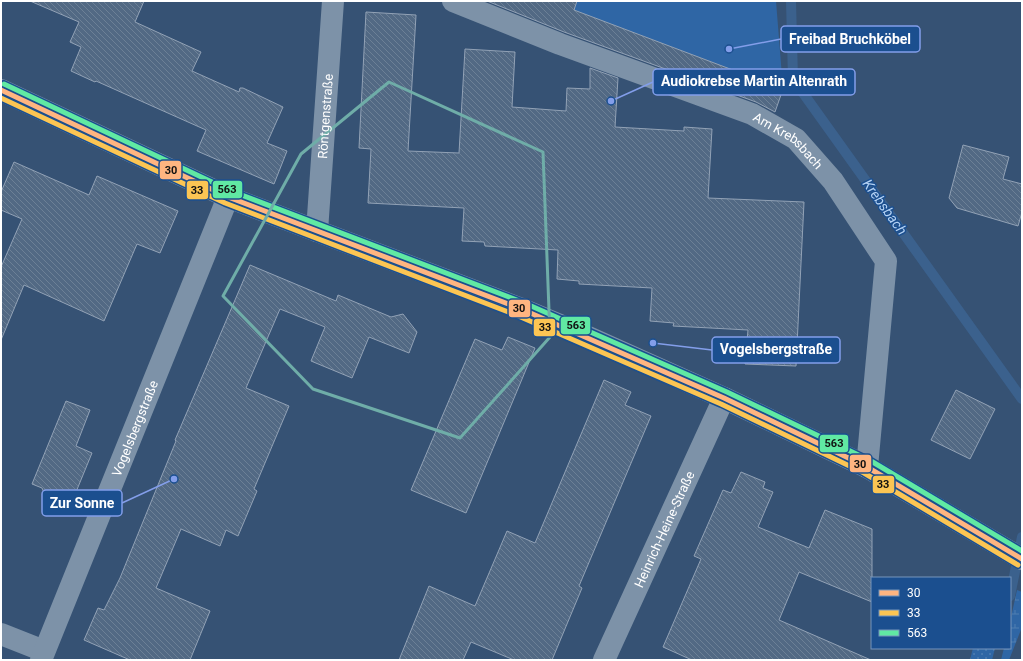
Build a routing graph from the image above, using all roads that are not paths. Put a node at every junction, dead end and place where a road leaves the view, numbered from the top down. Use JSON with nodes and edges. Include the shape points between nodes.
{"nodes":[{"id":1,"x":333,"y":1,"type":"edge"},
{"id":2,"x":453,"y":1,"type":"edge"},
{"id":3,"x":1,"y":90,"type":"edge"},
{"id":4,"x":228,"y":197,"type":"junction"},
{"id":5,"x":317,"y":231,"type":"junction"},
{"id":6,"x":724,"y":398,"type":"junction"},
{"id":7,"x":867,"y":467,"type":"junction"},
{"id":8,"x":1022,"y":559,"type":"edge"},
{"id":9,"x":1,"y":634,"type":"edge"},
{"id":10,"x":42,"y":656,"type":"edge"},
{"id":11,"x":604,"y":660,"type":"edge"}],
"edges":[{"from":1,"to":5,"type":"street","name":"Röntgenstraße"},
{"from":2,"to":7,"type":"street","name":"Am Krebsbach","via":[[560,44],[752,114],[796,139],[833,181],[886,261]]},
{"from":3,"to":4,"type":"street"},
{"from":4,"to":5,"type":"street"},
{"from":4,"to":10,"type":"street","name":"Vogelsbergstraße"},
{"from":5,"to":6,"type":"street","via":[[446,279],[586,336]]},
{"from":6,"to":7,"type":"street"},
{"from":6,"to":11,"type":"street","name":"Heinrich-Heine-Straße"},
{"from":7,"to":8,"type":"street"},
{"from":9,"to":10,"type":"street"}]}
